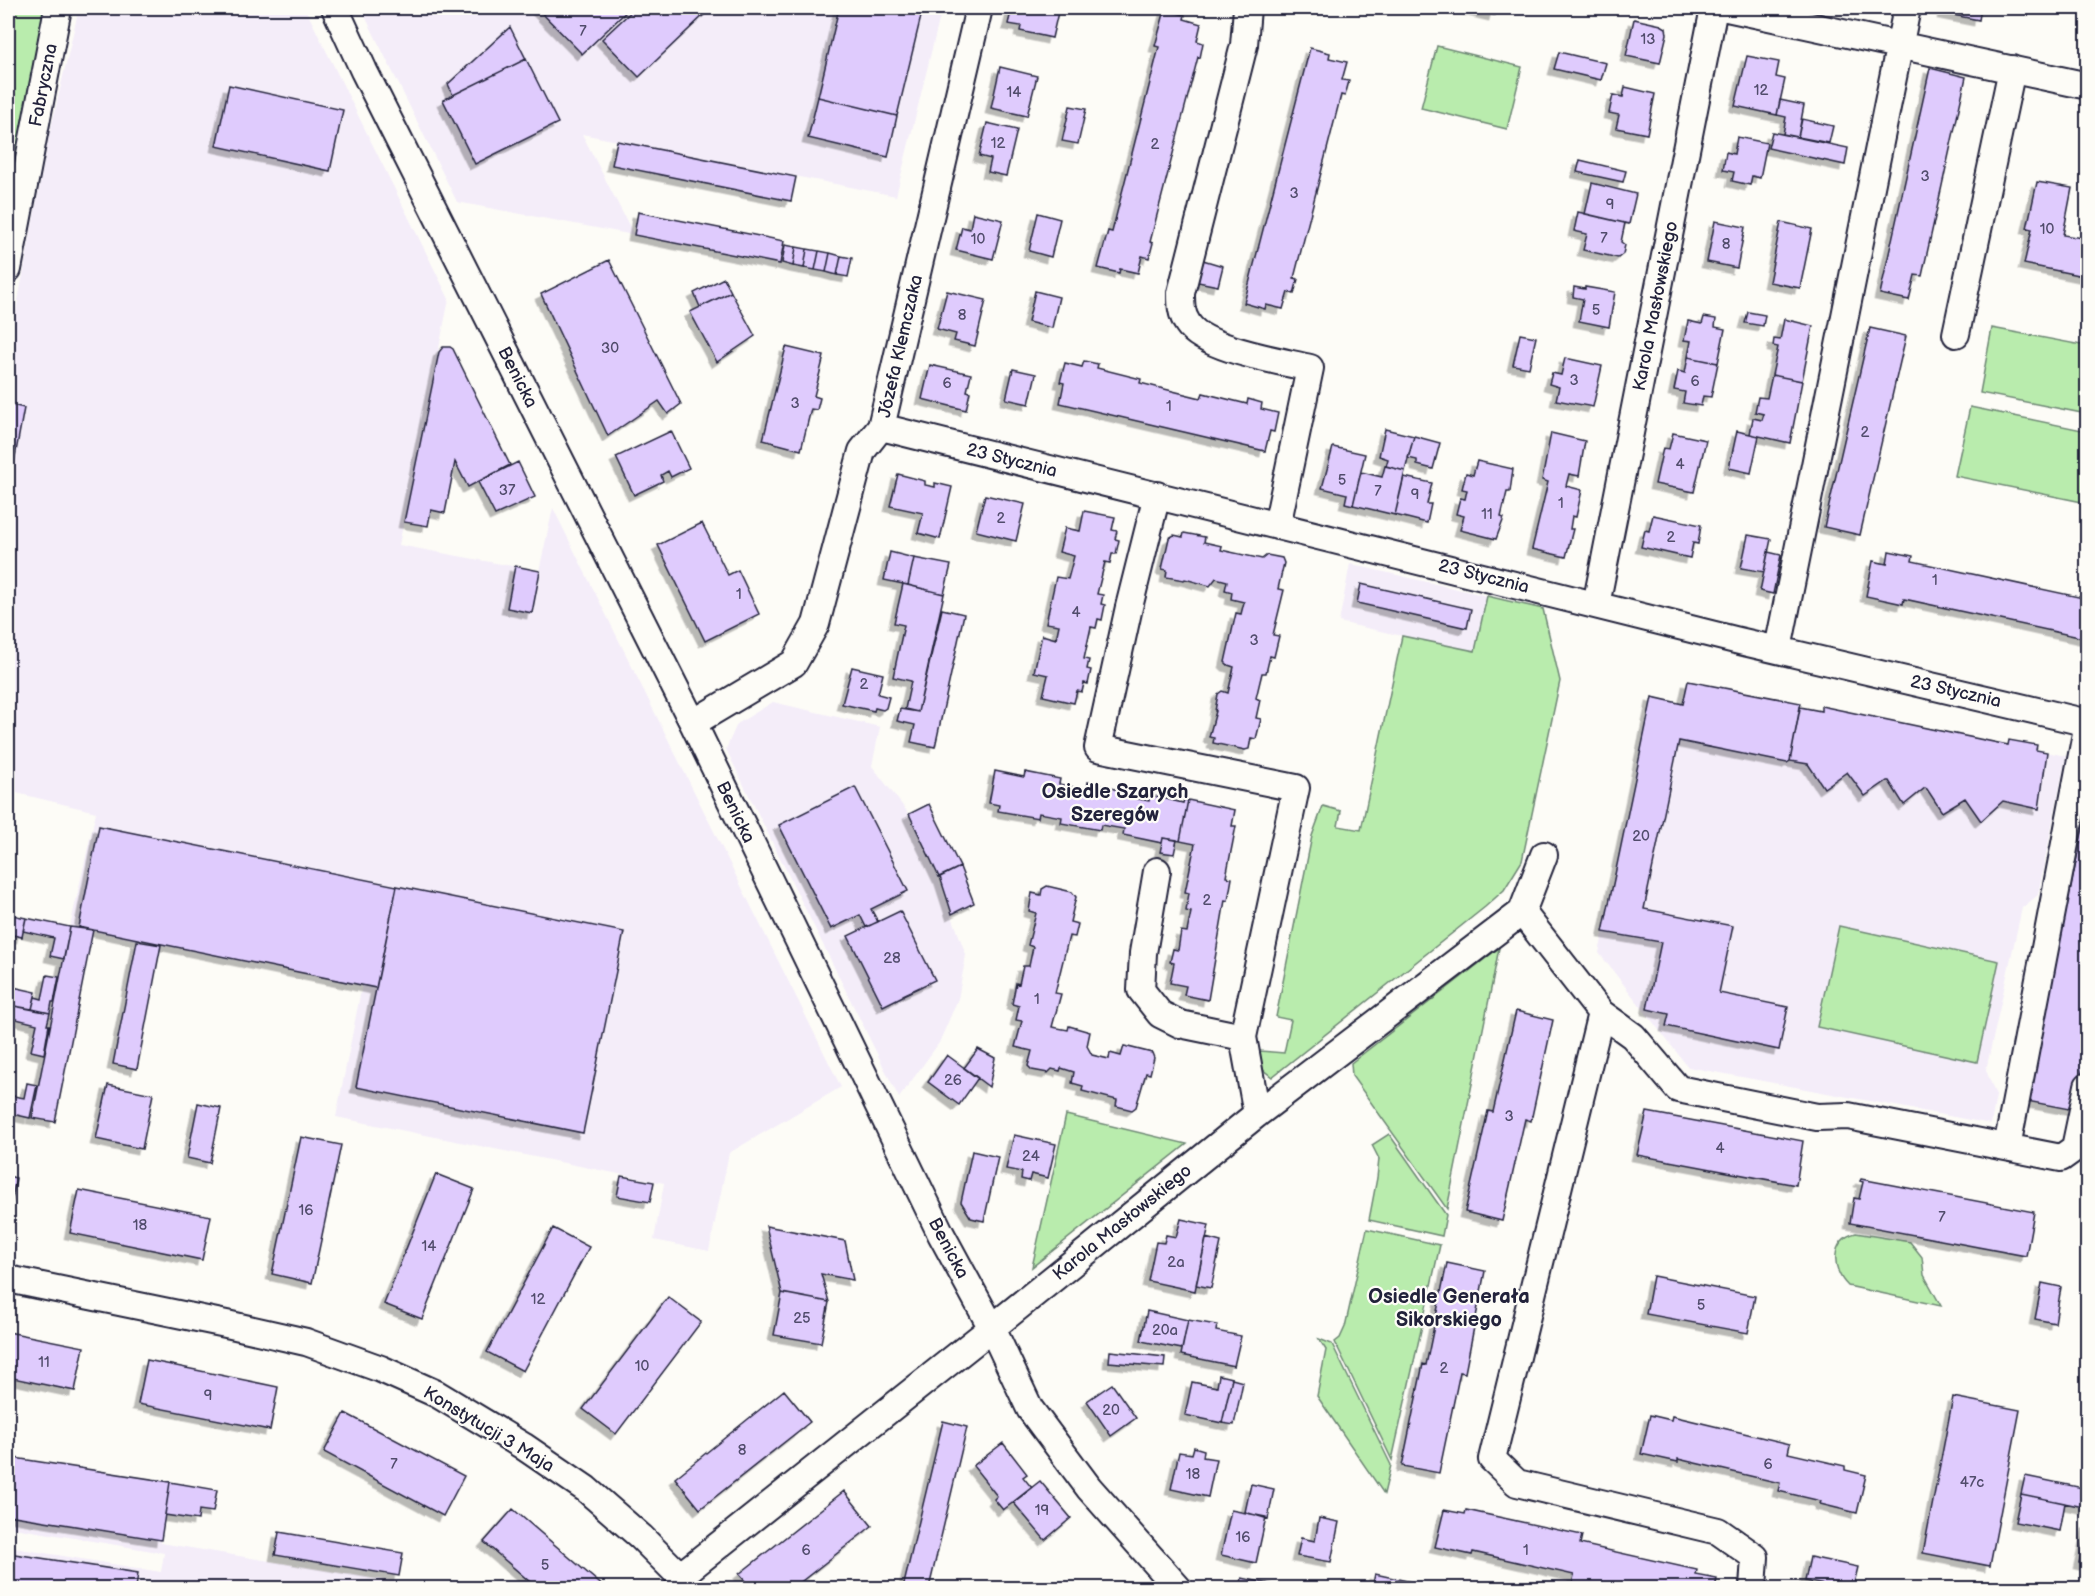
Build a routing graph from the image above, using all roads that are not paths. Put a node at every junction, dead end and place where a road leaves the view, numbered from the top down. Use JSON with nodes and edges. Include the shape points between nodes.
{"nodes":[{"id":1,"x":58,"y":8,"type":"edge"},
{"id":2,"x":335,"y":8,"type":"edge"},
{"id":3,"x":979,"y":8,"type":"edge"},
{"id":4,"x":1247,"y":8,"type":"edge"},
{"id":5,"x":1714,"y":8,"type":"edge"},
{"id":6,"x":1728,"y":8,"type":"edge"},
{"id":7,"x":1907,"y":8,"type":"edge"},
{"id":8,"x":1900,"y":44,"type":"junction"},
{"id":9,"x":2012,"y":69,"type":"junction"},
{"id":10,"x":2088,"y":86,"type":"edge"},
{"id":11,"x":8,"y":269,"type":"edge"},
{"id":12,"x":1956,"y":334,"type":"dead end"},
{"id":13,"x":881,"y":427,"type":"junction"},
{"id":14,"x":1156,"y":495,"type":"junction"},
{"id":15,"x":1276,"y":526,"type":"junction"},
{"id":16,"x":1596,"y":604,"type":"junction"},
{"id":17,"x":1778,"y":649,"type":"junction"},
{"id":18,"x":693,"y":723,"type":"junction"},
{"id":19,"x":2088,"y":723,"type":"edge"},
{"id":20,"x":1544,"y":855,"type":"dead end"},
{"id":21,"x":1157,"y":871,"type":"dead end"},
{"id":22,"x":1522,"y":912,"type":"junction"},
{"id":23,"x":1601,"y":1013,"type":"junction"},
{"id":24,"x":1243,"y":1037,"type":"junction"},
{"id":25,"x":2088,"y":1086,"type":"edge"},
{"id":26,"x":1257,"y":1114,"type":"junction"},
{"id":27,"x":2007,"y":1147,"type":"junction"},
{"id":28,"x":8,"y":1279,"type":"edge"},
{"id":29,"x":992,"y":1328,"type":"junction"},
{"id":30,"x":684,"y":1582,"type":"edge"},
{"id":31,"x":1178,"y":1588,"type":"edge"},
{"id":32,"x":1753,"y":1588,"type":"edge"}],
"edges":[{"from":1,"to":11,"type":"street","name":"Fabryczna"},
{"from":2,"to":18,"type":"street","name":"Benicka"},
{"from":3,"to":13,"type":"street","name":"Józefa Klemczaka"},
{"from":4,"to":15,"type":"street","via":[[1244,45],[1181,293],[1181,309],[1189,326],[1206,339],[1310,368]]},
{"from":5,"to":16,"type":"street","name":"Karola Masłowskiego"},
{"from":6,"to":8,"type":"street"},
{"from":7,"to":8,"type":"street"},
{"from":8,"to":9,"type":"street"},
{"from":8,"to":17,"type":"street"},
{"from":9,"to":10,"type":"street"},
{"from":9,"to":12,"type":"street"},
{"from":13,"to":14,"type":"street","name":"23 Stycznia"},
{"from":13,"to":18,"type":"street","name":"Józefa Klemczaka","via":[[862,451],[816,624],[794,663]]},
{"from":14,"to":15,"type":"street","name":"23 Stycznia"},
{"from":14,"to":24,"type":"street","via":[[1098,748],[1296,788]]},
{"from":15,"to":16,"type":"street","name":"23 Stycznia"},
{"from":16,"to":17,"type":"street","name":"23 Stycznia"},
{"from":17,"to":19,"type":"street","name":"23 Stycznia"},
{"from":18,"to":29,"type":"street","name":"Benicka","via":[[941,1234]]},
{"from":19,"to":27,"type":"street"},
{"from":20,"to":22,"type":"street"},
{"from":21,"to":24,"type":"street","via":[[1141,990],[1160,1014],[1180,1024]]},
{"from":22,"to":23,"type":"street"},
{"from":22,"to":26,"type":"street","name":"Karola Masłowskiego"},
{"from":23,"to":27,"type":"street","via":[[1633,1036],[1678,1089],[1817,1117],[1848,1116]]},
{"from":23,"to":32,"type":"street","via":[[1492,1459],[1516,1483],[1718,1530],[1755,1557]]},
{"from":24,"to":26,"type":"street"},
{"from":25,"to":27,"type":"street","via":[[2075,1148],[2061,1158]]},
{"from":26,"to":29,"type":"street","name":"Karola Masłowskiego"},
{"from":28,"to":30,"type":"street","name":"Konstytucji 3 Maja","via":[[306,1342],[437,1394],[577,1483],[641,1538]]},
{"from":29,"to":30,"type":"street","name":"Karola Masłowskiego"},
{"from":29,"to":31,"type":"street","name":"Benicka","via":[[1030,1409],[1089,1488]]}]}
